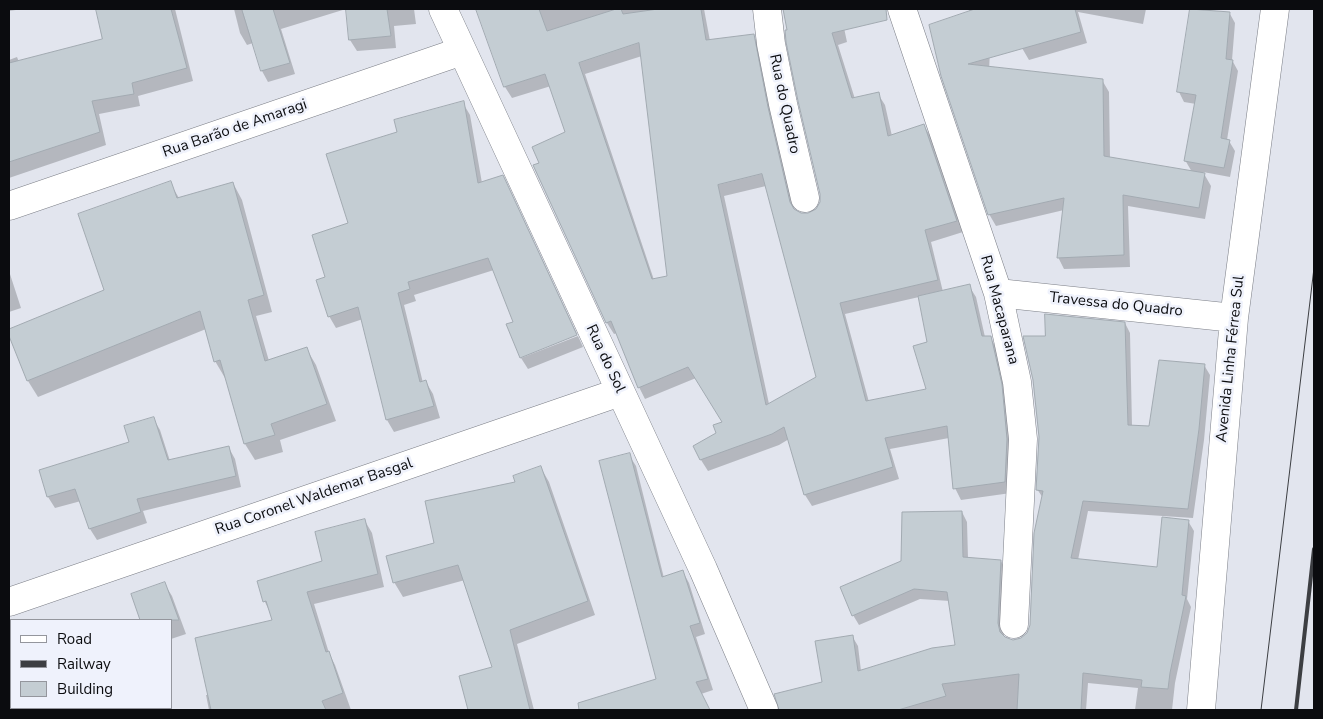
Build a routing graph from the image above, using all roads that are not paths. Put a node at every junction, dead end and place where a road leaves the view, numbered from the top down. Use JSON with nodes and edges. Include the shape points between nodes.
{"nodes":[{"id":1,"x":443,"y":9,"type":"edge"},
{"id":2,"x":767,"y":9,"type":"edge"},
{"id":3,"x":902,"y":9,"type":"edge"},
{"id":4,"x":1275,"y":9,"type":"edge"},
{"id":5,"x":462,"y":51,"type":"junction"},
{"id":6,"x":805,"y":198,"type":"dead end"},
{"id":7,"x":9,"y":206,"type":"edge"},
{"id":8,"x":998,"y":293,"type":"junction"},
{"id":9,"x":1234,"y":318,"type":"junction"},
{"id":10,"x":620,"y":392,"type":"junction"},
{"id":11,"x":9,"y":602,"type":"edge"},
{"id":12,"x":1014,"y":624,"type":"dead end"},
{"id":13,"x":764,"y":710,"type":"edge"},
{"id":14,"x":1201,"y":710,"type":"edge"}],
"edges":[{"from":1,"to":5,"type":"street","name":"Rua do Sol"},
{"from":2,"to":6,"type":"street","name":"Rua do Quadro","via":[[783,104]]},
{"from":3,"to":8,"type":"street","name":"Rua Macaparana"},
{"from":4,"to":9,"type":"street","name":"Avenida Linha Férrea Sul"},
{"from":5,"to":7,"type":"street","name":"Rua Barão de Amaragi"},
{"from":5,"to":10,"type":"street","name":"Rua do Sol"},
{"from":8,"to":9,"type":"street","name":"Travessa do Quadro"},
{"from":8,"to":12,"type":"street","name":"Rua Macaparana","via":[[1017,382],[1023,439]]},
{"from":9,"to":14,"type":"street","name":"Avenida Linha Férrea Sul"},
{"from":10,"to":11,"type":"street","name":"Rua Coronel Waldemar Basgal"},
{"from":10,"to":13,"type":"street","name":"Rua do Sol","via":[[703,569]]}]}
